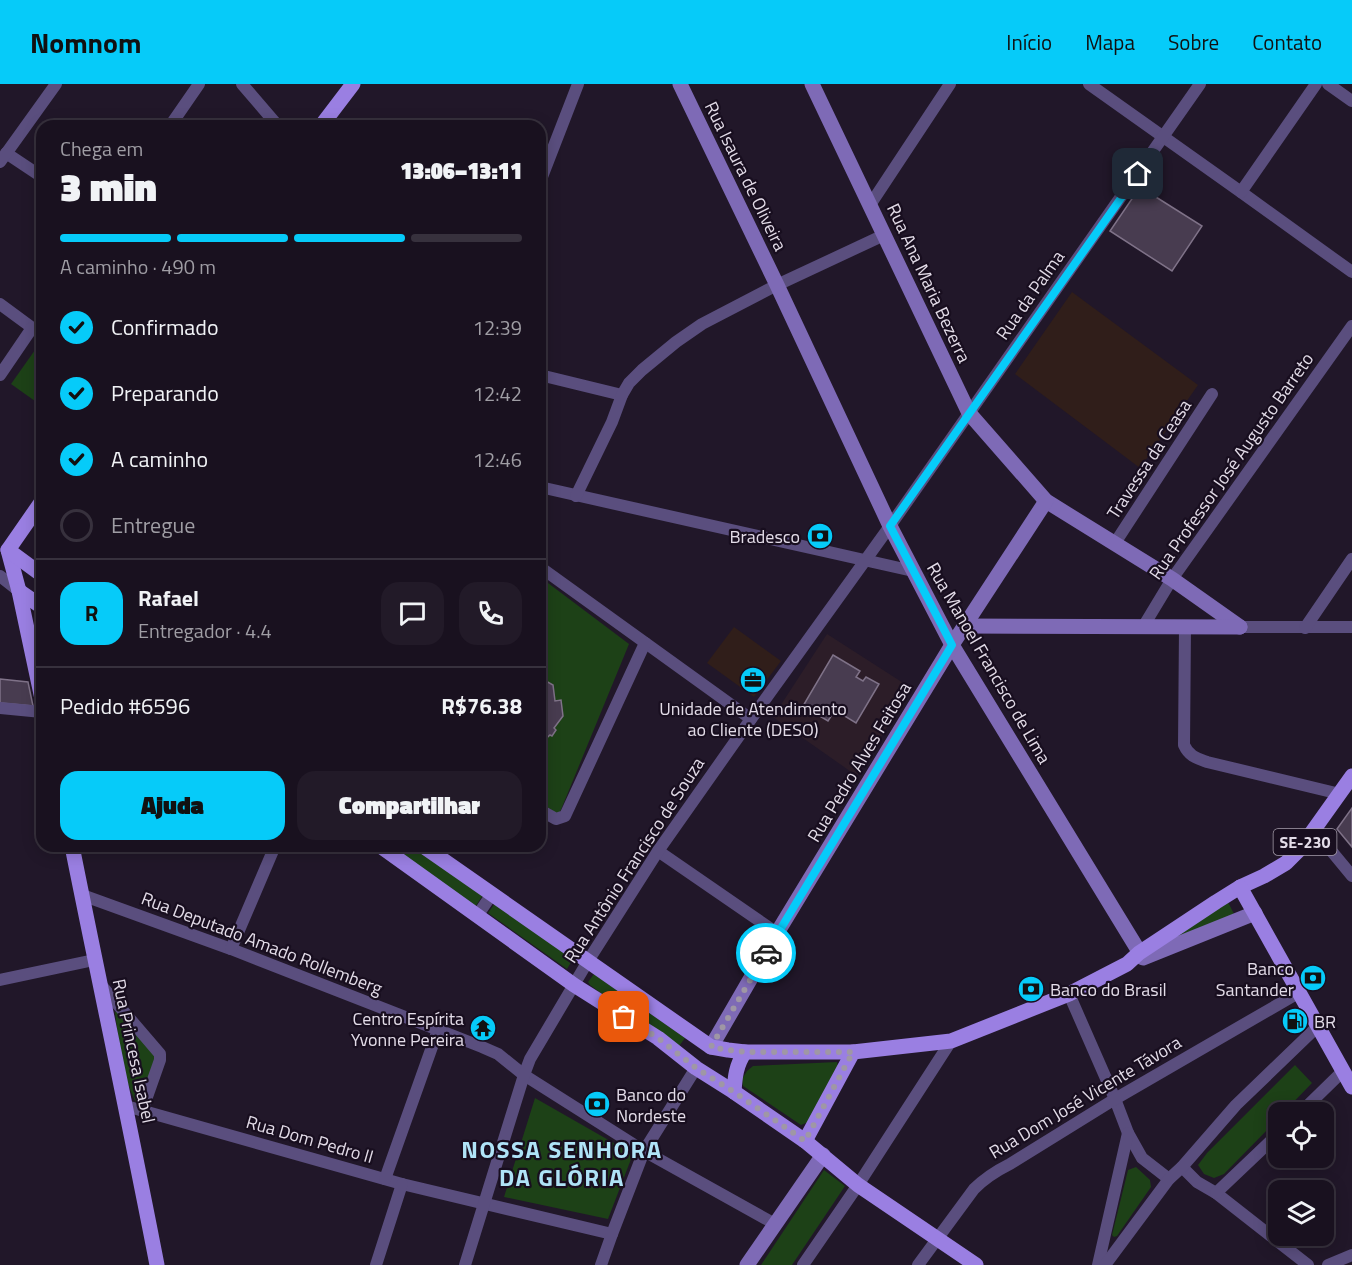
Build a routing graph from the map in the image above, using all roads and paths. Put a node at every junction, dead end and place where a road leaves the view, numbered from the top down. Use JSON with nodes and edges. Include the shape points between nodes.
{"nodes":[{"id":1,"x":56,"y":84,"type":"edge"},
{"id":2,"x":199,"y":84,"type":"edge"},
{"id":3,"x":242,"y":84,"type":"edge"},
{"id":4,"x":353,"y":84,"type":"edge"},
{"id":5,"x":578,"y":84,"type":"edge"},
{"id":6,"x":680,"y":84,"type":"edge"},
{"id":7,"x":812,"y":84,"type":"edge"},
{"id":8,"x":950,"y":84,"type":"edge"},
{"id":9,"x":1089,"y":84,"type":"edge"},
{"id":10,"x":1200,"y":84,"type":"edge"},
{"id":11,"x":1316,"y":84,"type":"edge"},
{"id":12,"x":1328,"y":84,"type":"edge"},
{"id":13,"x":1352,"y":101,"type":"edge"},
{"id":14,"x":174,"y":120,"type":"edge"},
{"id":15,"x":273,"y":120,"type":"edge"},
{"id":16,"x":326,"y":120,"type":"edge"},
{"id":17,"x":1164,"y":137,"type":"junction"},
{"id":18,"x":3,"y":157,"type":"edge"},
{"id":19,"x":546,"y":167,"type":"edge"},
{"id":20,"x":36,"y":174,"type":"edge"},
{"id":21,"x":1241,"y":192,"type":"junction"},
{"id":22,"x":870,"y":205,"type":"junction"},
{"id":23,"x":884,"y":235,"type":"junction"},
{"id":24,"x":1352,"y":273,"type":"edge"},
{"id":25,"x":777,"y":285,"type":"junction"},
{"id":26,"x":0,"y":304,"type":"edge"},
{"id":27,"x":1352,"y":326,"type":"edge"},
{"id":28,"x":36,"y":330,"type":"edge"},
{"id":29,"x":36,"y":332,"type":"edge"},
{"id":30,"x":0,"y":375,"type":"edge"},
{"id":31,"x":546,"y":376,"type":"edge"},
{"id":32,"x":1212,"y":394,"type":"dead end"},
{"id":33,"x":622,"y":395,"type":"junction"},
{"id":34,"x":969,"y":413,"type":"junction"},
{"id":35,"x":546,"y":488,"type":"edge"},
{"id":36,"x":576,"y":496,"type":"junction"},
{"id":37,"x":1046,"y":501,"type":"junction"},
{"id":38,"x":36,"y":508,"type":"edge"},
{"id":39,"x":890,"y":526,"type":"junction"},
{"id":40,"x":1116,"y":543,"type":"junction"},
{"id":41,"x":4,"y":547,"type":"edge"},
{"id":42,"x":1352,"y":559,"type":"edge"},
{"id":43,"x":865,"y":560,"type":"junction"},
{"id":44,"x":36,"y":571,"type":"edge"},
{"id":45,"x":546,"y":571,"type":"edge"},
{"id":46,"x":913,"y":571,"type":"junction"},
{"id":47,"x":0,"y":576,"type":"edge"},
{"id":48,"x":1172,"y":579,"type":"junction"},
{"id":49,"x":19,"y":591,"type":"junction"},
{"id":50,"x":36,"y":603,"type":"edge"},
{"id":51,"x":965,"y":626,"type":"junction"},
{"id":52,"x":1143,"y":627,"type":"junction"},
{"id":53,"x":1185,"y":627,"type":"junction"},
{"id":54,"x":1239,"y":627,"type":"junction"},
{"id":55,"x":1352,"y":627,"type":"edge"},
{"id":56,"x":1305,"y":628,"type":"junction"},
{"id":57,"x":645,"y":643,"type":"junction"},
{"id":58,"x":952,"y":645,"type":"junction"},
{"id":59,"x":36,"y":671,"type":"edge"},
{"id":60,"x":0,"y":708,"type":"edge"},
{"id":61,"x":36,"y":711,"type":"edge"},
{"id":62,"x":751,"y":718,"type":"junction"},
{"id":63,"x":1352,"y":776,"type":"edge"},
{"id":64,"x":1340,"y":794,"type":"junction"},
{"id":65,"x":546,"y":813,"type":"edge"},
{"id":66,"x":1314,"y":830,"type":"junction"},
{"id":67,"x":658,"y":851,"type":"junction"},
{"id":68,"x":73,"y":852,"type":"edge"},
{"id":69,"x":272,"y":852,"type":"edge"},
{"id":70,"x":388,"y":852,"type":"edge"},
{"id":71,"x":432,"y":852,"type":"edge"},
{"id":72,"x":1352,"y":876,"type":"edge"},
{"id":73,"x":1240,"y":887,"type":"junction"},
{"id":74,"x":492,"y":894,"type":"junction"},
{"id":75,"x":82,"y":895,"type":"junction"},
{"id":76,"x":1255,"y":913,"type":"junction"},
{"id":77,"x":477,"y":916,"type":"junction"},
{"id":78,"x":777,"y":933,"type":"junction"},
{"id":79,"x":231,"y":949,"type":"junction"},
{"id":80,"x":1141,"y":956,"type":"junction"},
{"id":81,"x":94,"y":960,"type":"junction"},
{"id":82,"x":588,"y":961,"type":"junction"},
{"id":83,"x":0,"y":980,"type":"edge"},
{"id":84,"x":574,"y":985,"type":"junction"},
{"id":85,"x":101,"y":986,"type":"junction"},
{"id":86,"x":1298,"y":993,"type":"junction"},
{"id":87,"x":1069,"y":994,"type":"junction"},
{"id":88,"x":1318,"y":1026,"type":"junction"},
{"id":89,"x":438,"y":1030,"type":"junction"},
{"id":90,"x":951,"y":1041,"type":"junction"},
{"id":91,"x":711,"y":1047,"type":"junction"},
{"id":92,"x":745,"y":1052,"type":"junction"},
{"id":93,"x":853,"y":1052,"type":"junction"},
{"id":94,"x":696,"y":1068,"type":"junction"},
{"id":95,"x":1343,"y":1071,"type":"junction"},
{"id":96,"x":524,"y":1075,"type":"junction"},
{"id":97,"x":1352,"y":1088,"type":"edge"},
{"id":98,"x":734,"y":1092,"type":"junction"},
{"id":99,"x":1116,"y":1099,"type":"junction"},
{"id":100,"x":1311,"y":1102,"type":"edge"},
{"id":101,"x":126,"y":1106,"type":"junction"},
{"id":102,"x":142,"y":1111,"type":"junction"},
{"id":103,"x":1128,"y":1133,"type":"junction"},
{"id":104,"x":805,"y":1141,"type":"junction"},
{"id":105,"x":1268,"y":1144,"type":"edge"},
{"id":106,"x":644,"y":1152,"type":"junction"},
{"id":107,"x":824,"y":1155,"type":"junction"},
{"id":108,"x":1182,"y":1167,"type":"junction"},
{"id":109,"x":385,"y":1179,"type":"junction"},
{"id":110,"x":1168,"y":1179,"type":"junction"},
{"id":111,"x":402,"y":1184,"type":"junction"},
{"id":112,"x":858,"y":1185,"type":"junction"},
{"id":113,"x":1216,"y":1193,"type":"junction"},
{"id":114,"x":484,"y":1205,"type":"junction"},
{"id":115,"x":775,"y":1224,"type":"junction"},
{"id":116,"x":612,"y":1234,"type":"junction"},
{"id":117,"x":936,"y":1239,"type":"junction"},
{"id":118,"x":1352,"y":1255,"type":"edge"},
{"id":119,"x":157,"y":1265,"type":"edge"},
{"id":120,"x":376,"y":1265,"type":"edge"},
{"id":121,"x":465,"y":1265,"type":"edge"},
{"id":122,"x":601,"y":1265,"type":"edge"},
{"id":123,"x":747,"y":1265,"type":"edge"},
{"id":124,"x":803,"y":1265,"type":"edge"},
{"id":125,"x":918,"y":1265,"type":"edge"},
{"id":126,"x":976,"y":1265,"type":"edge"},
{"id":127,"x":1098,"y":1265,"type":"edge"},
{"id":128,"x":1105,"y":1265,"type":"edge"},
{"id":129,"x":1308,"y":1265,"type":"edge"},
{"id":130,"x":1328,"y":1265,"type":"edge"}],
"edges":[{"from":1,"to":18,"type":"street"},
{"from":2,"to":14,"type":"street"},
{"from":3,"to":15,"type":"street"},
{"from":4,"to":16,"type":"main road"},
{"from":5,"to":19,"type":"street"},
{"from":6,"to":25,"type":"street","name":"Rua Isaura de Oliveira"},
{"from":7,"to":22,"type":"street","name":"Rua Ana Maria Bezerra"},
{"from":8,"to":22,"type":"street"},
{"from":9,"to":17,"type":"street"},
{"from":10,"to":17,"type":"street","name":"Rua da Palma"},
{"from":11,"to":21,"type":"street"},
{"from":12,"to":13,"type":"street"},
{"from":17,"to":21,"type":"street"},
{"from":17,"to":34,"type":"street","name":"Rua da Palma"},
{"from":18,"to":20,"type":"street"},
{"from":21,"to":24,"type":"street"},
{"from":22,"to":23,"type":"street","name":"Rua Ana Maria Bezerra"},
{"from":23,"to":25,"type":"street"},
{"from":23,"to":34,"type":"street","name":"Rua Ana Maria Bezerra"},
{"from":25,"to":33,"type":"street","via":[[687,334],[642,370]]},
{"from":25,"to":39,"type":"street","name":"Rua Manoel Francisco de Lima"},
{"from":26,"to":28,"type":"street"},
{"from":27,"to":48,"type":"street","name":"Rua Professor José Augusto Barreto"},
{"from":29,"to":30,"type":"street"},
{"from":31,"to":33,"type":"street"},
{"from":32,"to":40,"type":"street","name":"Travessa da Ceasa"},
{"from":33,"to":36,"type":"street"},
{"from":34,"to":37,"type":"street","name":"Rua Ana Maria Bezerra"},
{"from":34,"to":39,"type":"street","name":"Rua da Palma"},
{"from":35,"to":36,"type":"street"},
{"from":36,"to":43,"type":"street"},
{"from":37,"to":40,"type":"street","name":"Rua Ana Maria Bezerra"},
{"from":37,"to":51,"type":"street","name":"Rua Pedro Alves Feitosa"},
{"from":38,"to":41,"type":"main road"},
{"from":39,"to":43,"type":"street","name":"Rua Antônio Francisco de Souza"},
{"from":39,"to":46,"type":"street","name":"Rua Manoel Francisco de Lima"},
{"from":40,"to":48,"type":"street","name":"Rua Ana Maria Bezerra"},
{"from":41,"to":44,"type":"main road"},
{"from":41,"to":49,"type":"main road"},
{"from":42,"to":56,"type":"street"},
{"from":43,"to":46,"type":"street"},
{"from":43,"to":62,"type":"street","name":"Rua Antônio Francisco de Souza"},
{"from":45,"to":57,"type":"street"},
{"from":46,"to":58,"type":"street","name":"Rua Manoel Francisco de Lima"},
{"from":47,"to":49,"type":"street"},
{"from":48,"to":52,"type":"street","name":"Rua Professor José Augusto Barreto"},
{"from":48,"to":54,"type":"street","name":"Rua Ana Maria Bezerra"},
{"from":49,"to":50,"type":"main road"},
{"from":49,"to":59,"type":"main road"},
{"from":51,"to":52,"type":"street"},
{"from":51,"to":58,"type":"street","name":"Rua Pedro Alves Feitosa"},
{"from":52,"to":53,"type":"street"},
{"from":53,"to":54,"type":"street"},
{"from":53,"to":64,"type":"street","via":[[1187,753],[1208,762]]},
{"from":54,"to":56,"type":"street"},
{"from":55,"to":56,"type":"street"},
{"from":57,"to":62,"type":"street"},
{"from":57,"to":65,"type":"street","via":[[565,816],[556,819]]},
{"from":58,"to":78,"type":"street","name":"Rua Pedro Alves Feitosa"},
{"from":58,"to":80,"type":"street","name":"Rua Manoel Francisco de Lima"},
{"from":60,"to":61,"type":"street"},
{"from":62,"to":67,"type":"street","name":"Rua Antônio Francisco de Souza"},
{"from":63,"to":64,"type":"main road","number":"SE-230"},
{"from":64,"to":66,"type":"main road","number":"SE-230"},
{"from":66,"to":72,"type":"street"},
{"from":66,"to":73,"type":"main road","number":"SE-230","via":[[1286,863]]},
{"from":67,"to":78,"type":"street"},
{"from":67,"to":82,"type":"street","name":"Rua Antônio Francisco de Souza"},
{"from":68,"to":75,"type":"main road","name":"Rua Princesa Isabel"},
{"from":69,"to":79,"type":"street"},
{"from":70,"to":77,"type":"main road"},
{"from":71,"to":74,"type":"main road"},
{"from":73,"to":76,"type":"main road"},
{"from":73,"to":80,"type":"main road"},
{"from":74,"to":77,"type":"street"},
{"from":74,"to":82,"type":"main road"},
{"from":75,"to":79,"type":"street","name":"Rua Deputado Amado Rollemberg"},
{"from":75,"to":81,"type":"main road","name":"Rua Princesa Isabel"},
{"from":76,"to":80,"type":"street"},
{"from":76,"to":86,"type":"main road"},
{"from":77,"to":84,"type":"main road"},
{"from":78,"to":91,"type":"street","name":"Rua Pedro Alves Feitosa"},
{"from":79,"to":89,"type":"street","name":"Rua Deputado Amado Rollemberg"},
{"from":80,"to":87,"type":"main road"},
{"from":81,"to":83,"type":"street"},
{"from":81,"to":85,"type":"main road","name":"Rua Princesa Isabel"},
{"from":82,"to":84,"type":"street","name":"Rua Antônio Francisco de Souza"},
{"from":82,"to":91,"type":"main road"},
{"from":84,"to":94,"type":"main road","via":[[658,1038]]},
{"from":84,"to":96,"type":"street","name":"Rua Antônio Francisco de Souza"},
{"from":85,"to":101,"type":"main road","name":"Rua Princesa Isabel"},
{"from":85,"to":102,"type":"street","via":[[160,1054]]},
{"from":86,"to":88,"type":"main road"},
{"from":86,"to":99,"type":"street","name":"Rua Dom José Vicente Távora"},
{"from":87,"to":90,"type":"main road"},
{"from":87,"to":99,"type":"street"},
{"from":88,"to":95,"type":"main road"},
{"from":88,"to":108,"type":"street","via":[[1236,1105]]},
{"from":89,"to":96,"type":"street","name":"Rua Deputado Amado Rollemberg","via":[[498,1054]]},
{"from":89,"to":109,"type":"street"},
{"from":90,"to":93,"type":"main road"},
{"from":90,"to":112,"type":"street"},
{"from":91,"to":92,"type":"main road"},
{"from":92,"to":93,"type":"main road"},
{"from":92,"to":98,"type":"main road","via":[[736,1070]]},
{"from":93,"to":104,"type":"main road"},
{"from":94,"to":98,"type":"main road"},
{"from":94,"to":106,"type":"street"},
{"from":95,"to":97,"type":"main road"},
{"from":95,"to":100,"type":"street"},
{"from":96,"to":106,"type":"street","name":"Rua Deputado Amado Rollemberg"},
{"from":96,"to":114,"type":"street","name":"Rua Antônio Francisco de Souza"},
{"from":98,"to":104,"type":"main road"},
{"from":99,"to":103,"type":"street"},
{"from":99,"to":117,"type":"street","name":"Rua Dom José Vicente Távora","via":[[984,1179]]},
{"from":101,"to":102,"type":"street","name":"Rua Dom Pedro II"},
{"from":101,"to":119,"type":"main road","name":"Rua Princesa Isabel"},
{"from":102,"to":109,"type":"street","name":"Rua Dom Pedro II"},
{"from":103,"to":110,"type":"street","via":[[1142,1158]]},
{"from":103,"to":127,"type":"street"},
{"from":104,"to":107,"type":"main road"},
{"from":105,"to":113,"type":"street"},
{"from":106,"to":115,"type":"street","name":"Rua Deputado Amado Rollemberg"},
{"from":106,"to":116,"type":"street"},
{"from":107,"to":112,"type":"main road"},
{"from":107,"to":115,"type":"street"},
{"from":108,"to":110,"type":"street"},
{"from":108,"to":113,"type":"street"},
{"from":109,"to":111,"type":"street","name":"Rua Dom Pedro II"},
{"from":110,"to":128,"type":"street"},
{"from":111,"to":114,"type":"street","name":"Rua Dom Pedro II"},
{"from":111,"to":120,"type":"street"},
{"from":112,"to":117,"type":"main road"},
{"from":112,"to":124,"type":"street"},
{"from":113,"to":129,"type":"street"},
{"from":114,"to":116,"type":"street","name":"Rua Dom Pedro II"},
{"from":114,"to":121,"type":"street","name":"Rua Antônio Francisco de Souza"},
{"from":115,"to":123,"type":"street"},
{"from":116,"to":122,"type":"street"},
{"from":117,"to":125,"type":"street","name":"Rua Dom José Vicente Távora"},
{"from":117,"to":126,"type":"main road"},
{"from":118,"to":130,"type":"street"}]}
